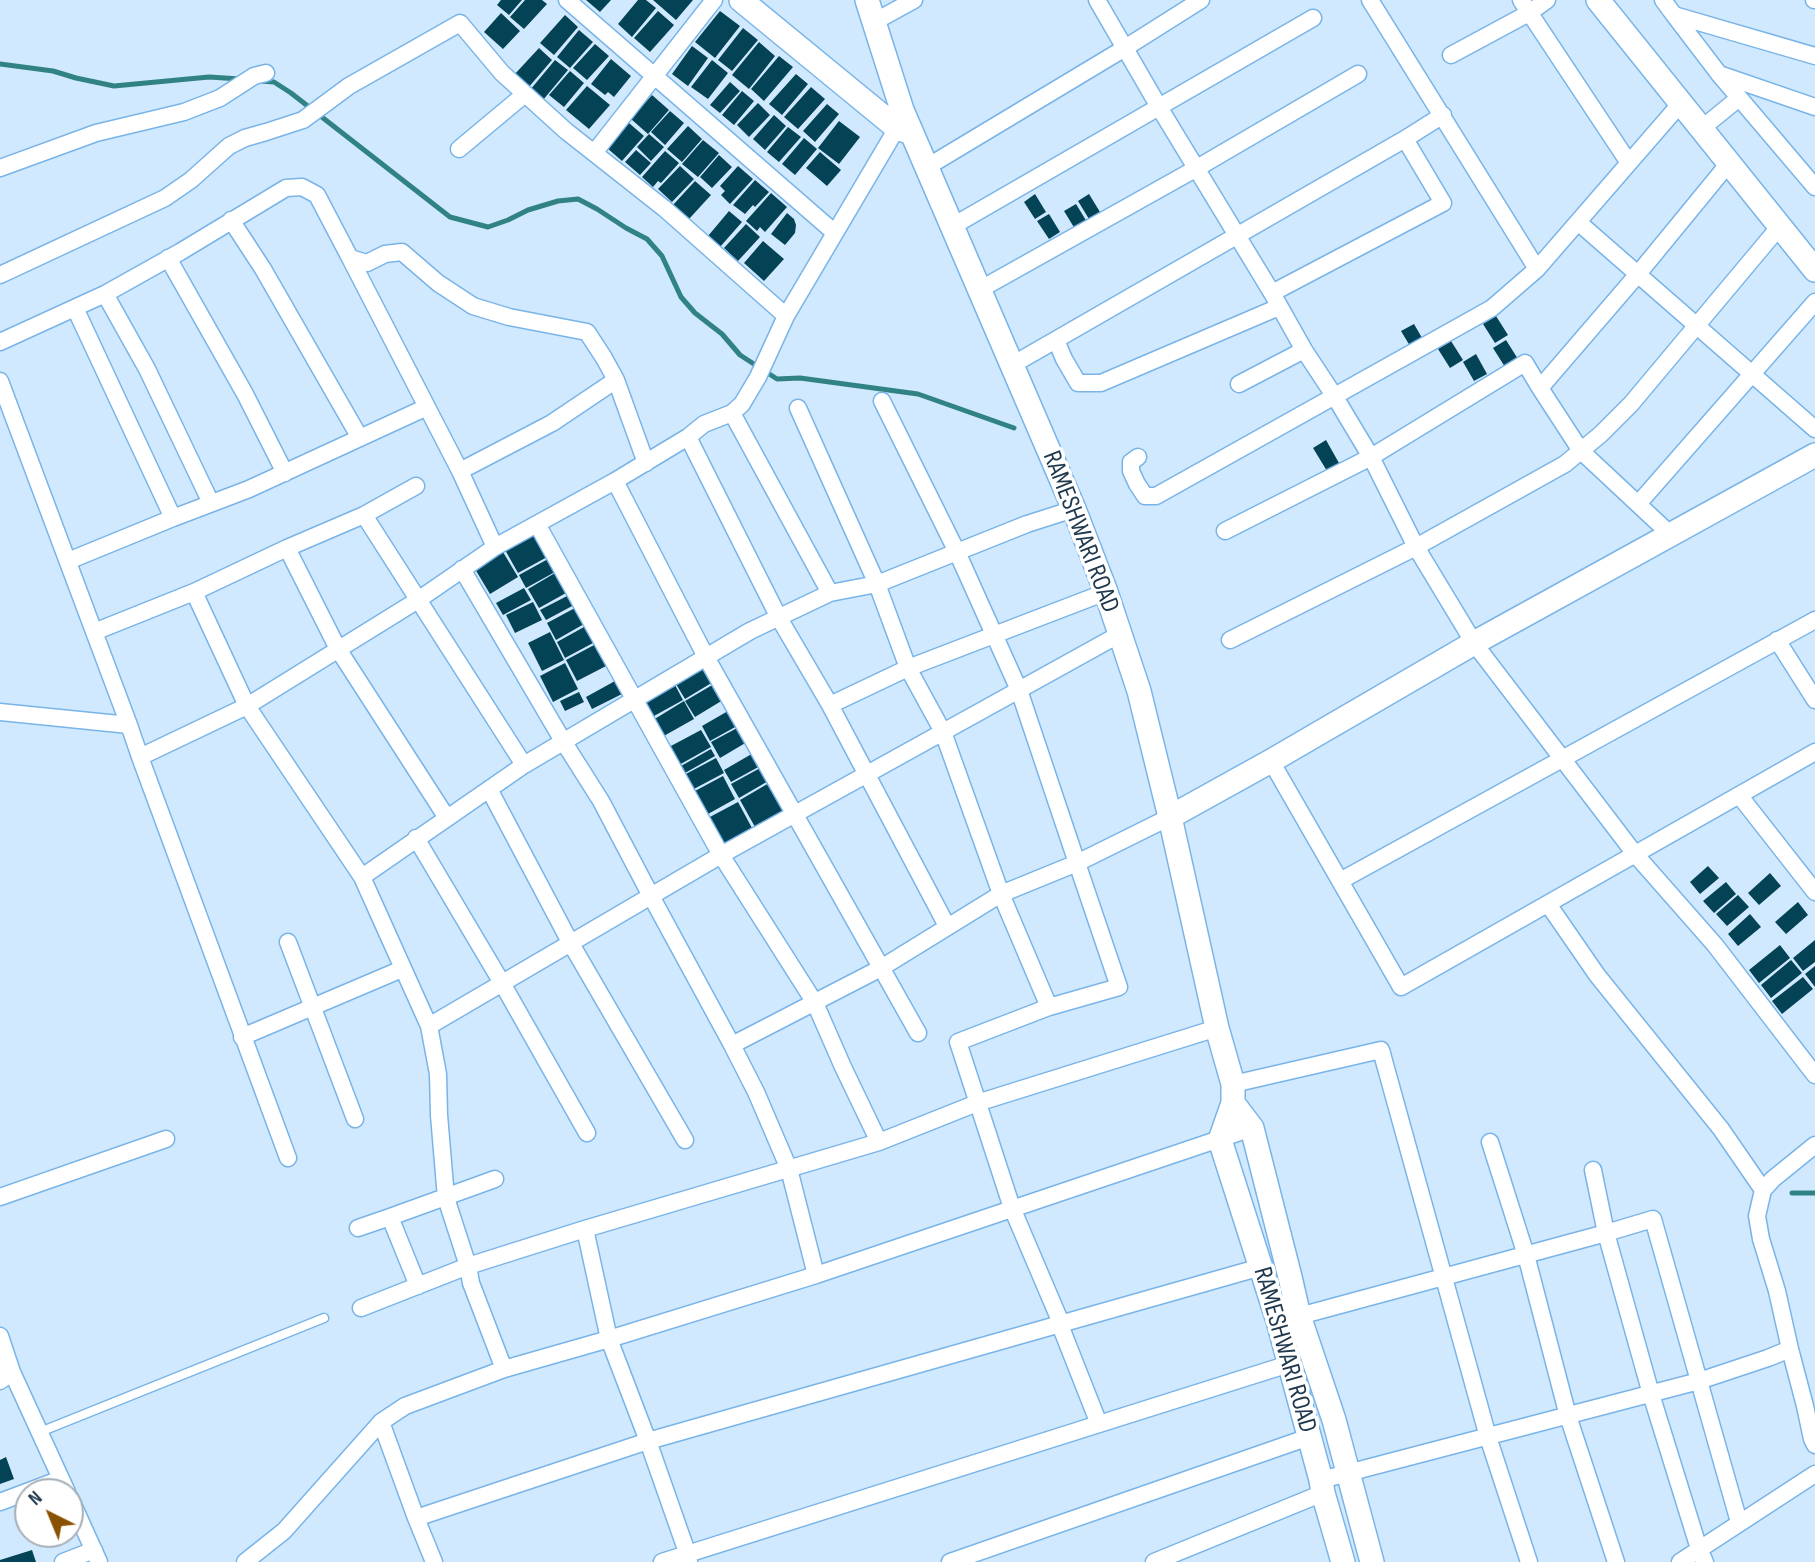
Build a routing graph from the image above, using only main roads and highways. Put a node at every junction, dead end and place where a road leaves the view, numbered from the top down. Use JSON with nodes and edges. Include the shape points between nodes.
{"nodes":[{"id":1,"x":741,"y":0,"type":"edge"},
{"id":2,"x":867,"y":0,"type":"edge"},
{"id":3,"x":1598,"y":0,"type":"edge"},
{"id":4,"x":905,"y":130,"type":"junction"},
{"id":5,"x":1815,"y":270,"type":"edge"},
{"id":6,"x":1815,"y":456,"type":"edge"},
{"id":7,"x":1170,"y":817,"type":"junction"},
{"id":8,"x":1233,"y":1093,"type":"junction"},
{"id":9,"x":1288,"y":1319,"type":"junction"},
{"id":10,"x":1343,"y":1562,"type":"edge"},
{"id":11,"x":1371,"y":1562,"type":"edge"}],
"edges":[{"from":1,"to":4,"type":"main road"},
{"from":2,"to":4,"type":"main road","name":"RAMESHWARI ROAD"},
{"from":3,"to":5,"type":"main road"},
{"from":4,"to":7,"type":"main road","name":"RAMESHWARI ROAD","via":[[927,167],[1074,509],[1139,691]]},
{"from":6,"to":7,"type":"main road"},
{"from":7,"to":8,"type":"main road","name":"RAMESHWARI ROAD"},
{"from":8,"to":9,"type":"main road","via":[[1252,1128],[1290,1277]]},
{"from":8,"to":9,"type":"main road","name":"RAMESHWARI ROAD","via":[[1220,1140],[1261,1267]]},
{"from":9,"to":10,"type":"main road","name":"RAMESHWARI ROAD","via":[[1289,1364]]},
{"from":9,"to":11,"type":"main road","via":[[1334,1420]]}]}
